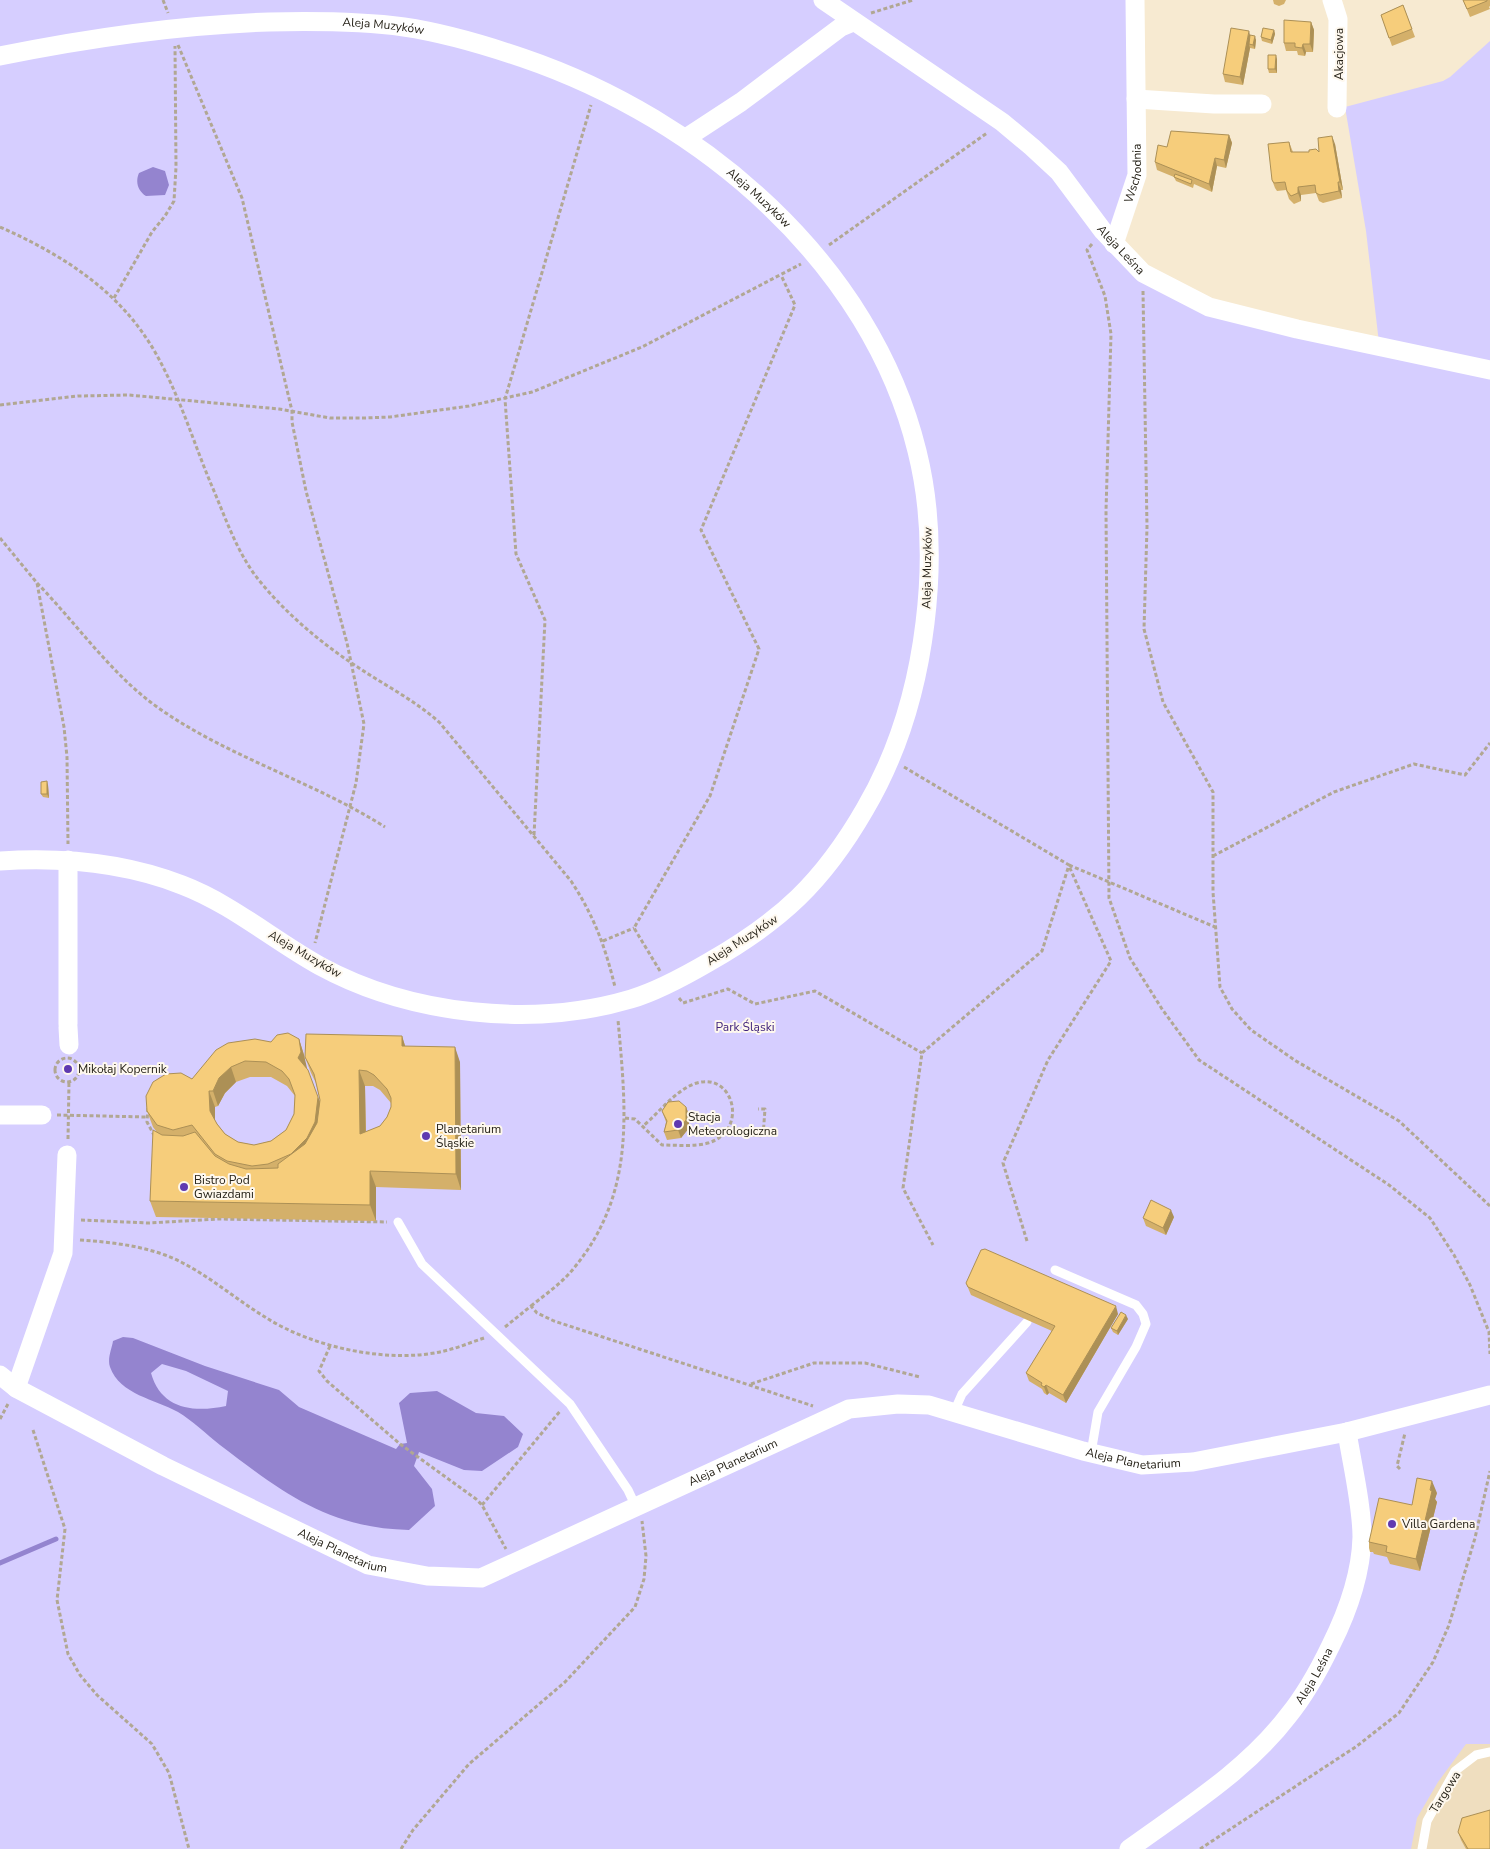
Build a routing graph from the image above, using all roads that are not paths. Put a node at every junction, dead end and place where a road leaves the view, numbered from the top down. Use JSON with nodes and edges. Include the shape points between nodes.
{"nodes":[{"id":1,"x":822,"y":0,"type":"edge"},
{"id":2,"x":1135,"y":0,"type":"edge"},
{"id":3,"x":1332,"y":0,"type":"edge"},
{"id":4,"x":853,"y":22,"type":"junction"},
{"id":5,"x":0,"y":56,"type":"edge"},
{"id":6,"x":1136,"y":99,"type":"junction"},
{"id":7,"x":1262,"y":104,"type":"dead end"},
{"id":8,"x":1337,"y":108,"type":"dead end"},
{"id":9,"x":686,"y":138,"type":"junction"},
{"id":10,"x":1108,"y":238,"type":"junction"},
{"id":11,"x":1490,"y":370,"type":"edge"},
{"id":12,"x":68,"y":860,"type":"junction"},
{"id":13,"x":0,"y":861,"type":"edge"},
{"id":14,"x":68,"y":1032,"type":"dead end"},
{"id":15,"x":0,"y":1115,"type":"edge"},
{"id":16,"x":42,"y":1115,"type":"road end"},
{"id":17,"x":67,"y":1155,"type":"road end"},
{"id":18,"x":398,"y":1222,"type":"road end"},
{"id":19,"x":1055,"y":1270,"type":"dead end"},
{"id":20,"x":1026,"y":1322,"type":"edge"},
{"id":21,"x":0,"y":1375,"type":"edge"},
{"id":22,"x":16,"y":1388,"type":"junction"},
{"id":23,"x":1486,"y":1396,"type":"edge"},
{"id":24,"x":954,"y":1412,"type":"junction"},
{"id":25,"x":1347,"y":1432,"type":"junction"},
{"id":26,"x":1091,"y":1453,"type":"junction"},
{"id":27,"x":636,"y":1507,"type":"junction"},
{"id":28,"x":1490,"y":1752,"type":"edge"},
{"id":29,"x":1129,"y":1849,"type":"edge"},
{"id":30,"x":1422,"y":1849,"type":"edge"}],
"edges":[{"from":1,"to":4,"type":"street","name":"Aleja Leśna"},
{"from":2,"to":6,"type":"street","name":"Wschodnia"},
{"from":3,"to":8,"type":"street","name":"Akacjowa","via":[[1339,26]]},
{"from":4,"to":9,"type":"street","via":[[841,27],[741,102]]},
{"from":4,"to":10,"type":"street","name":"Aleja Leśna","via":[[1002,122],[1032,147],[1059,172]]},
{"from":5,"to":9,"type":"street","name":"Aleja Muzyków","via":[[104,37],[193,26],[295,21],[402,27],[467,40],[530,60],[596,87]]},
{"from":6,"to":7,"type":"street"},
{"from":6,"to":10,"type":"street","name":"Wschodnia","via":[[1137,175]]},
{"from":9,"to":12,"type":"street","name":"Aleja Muzyków","via":[[756,194],[815,255],[854,308],[884,360],[910,426],[921,468],[928,525],[929,586],[906,718],[890,759],[855,826],[803,896],[762,930],[698,969],[633,999],[541,1013],[485,1014],[426,1004],[383,992],[328,970],[216,900],[185,886],[122,867]]},
{"from":10,"to":11,"type":"street","name":"Aleja Leśna","via":[[1143,273],[1208,307]]},
{"from":12,"to":13,"type":"street","name":"Aleja Muzyków"},
{"from":12,"to":14,"type":"street"},
{"from":15,"to":16,"type":"street"},
{"from":17,"to":22,"type":"street","via":[[63,1253]]},
{"from":18,"to":27,"type":"lane","via":[[422,1264],[570,1404]]},
{"from":19,"to":26,"type":"lane","via":[[1136,1306],[1146,1324],[1098,1412]]},
{"from":20,"to":24,"type":"lane","via":[[962,1394]]},
{"from":21,"to":22,"type":"street","name":"Aleja Planetarium"},
{"from":22,"to":27,"type":"street","name":"Aleja Planetarium","via":[[163,1466],[368,1565],[426,1576],[481,1578]]},
{"from":23,"to":25,"type":"street","name":"Aleja Planetarium"},
{"from":24,"to":26,"type":"street","name":"Aleja Planetarium"},
{"from":24,"to":27,"type":"street","name":"Aleja Planetarium","via":[[929,1405],[898,1404],[849,1409]]},
{"from":25,"to":26,"type":"street","name":"Aleja Planetarium","via":[[1193,1462],[1142,1465]]},
{"from":25,"to":29,"type":"street","name":"Aleja Leśna","via":[[1362,1535],[1360,1560],[1356,1584],[1342,1621],[1318,1670],[1289,1716],[1247,1759]]},
{"from":28,"to":30,"type":"lane","name":"Targowa","via":[[1476,1755],[1455,1771],[1427,1820]]}]}
